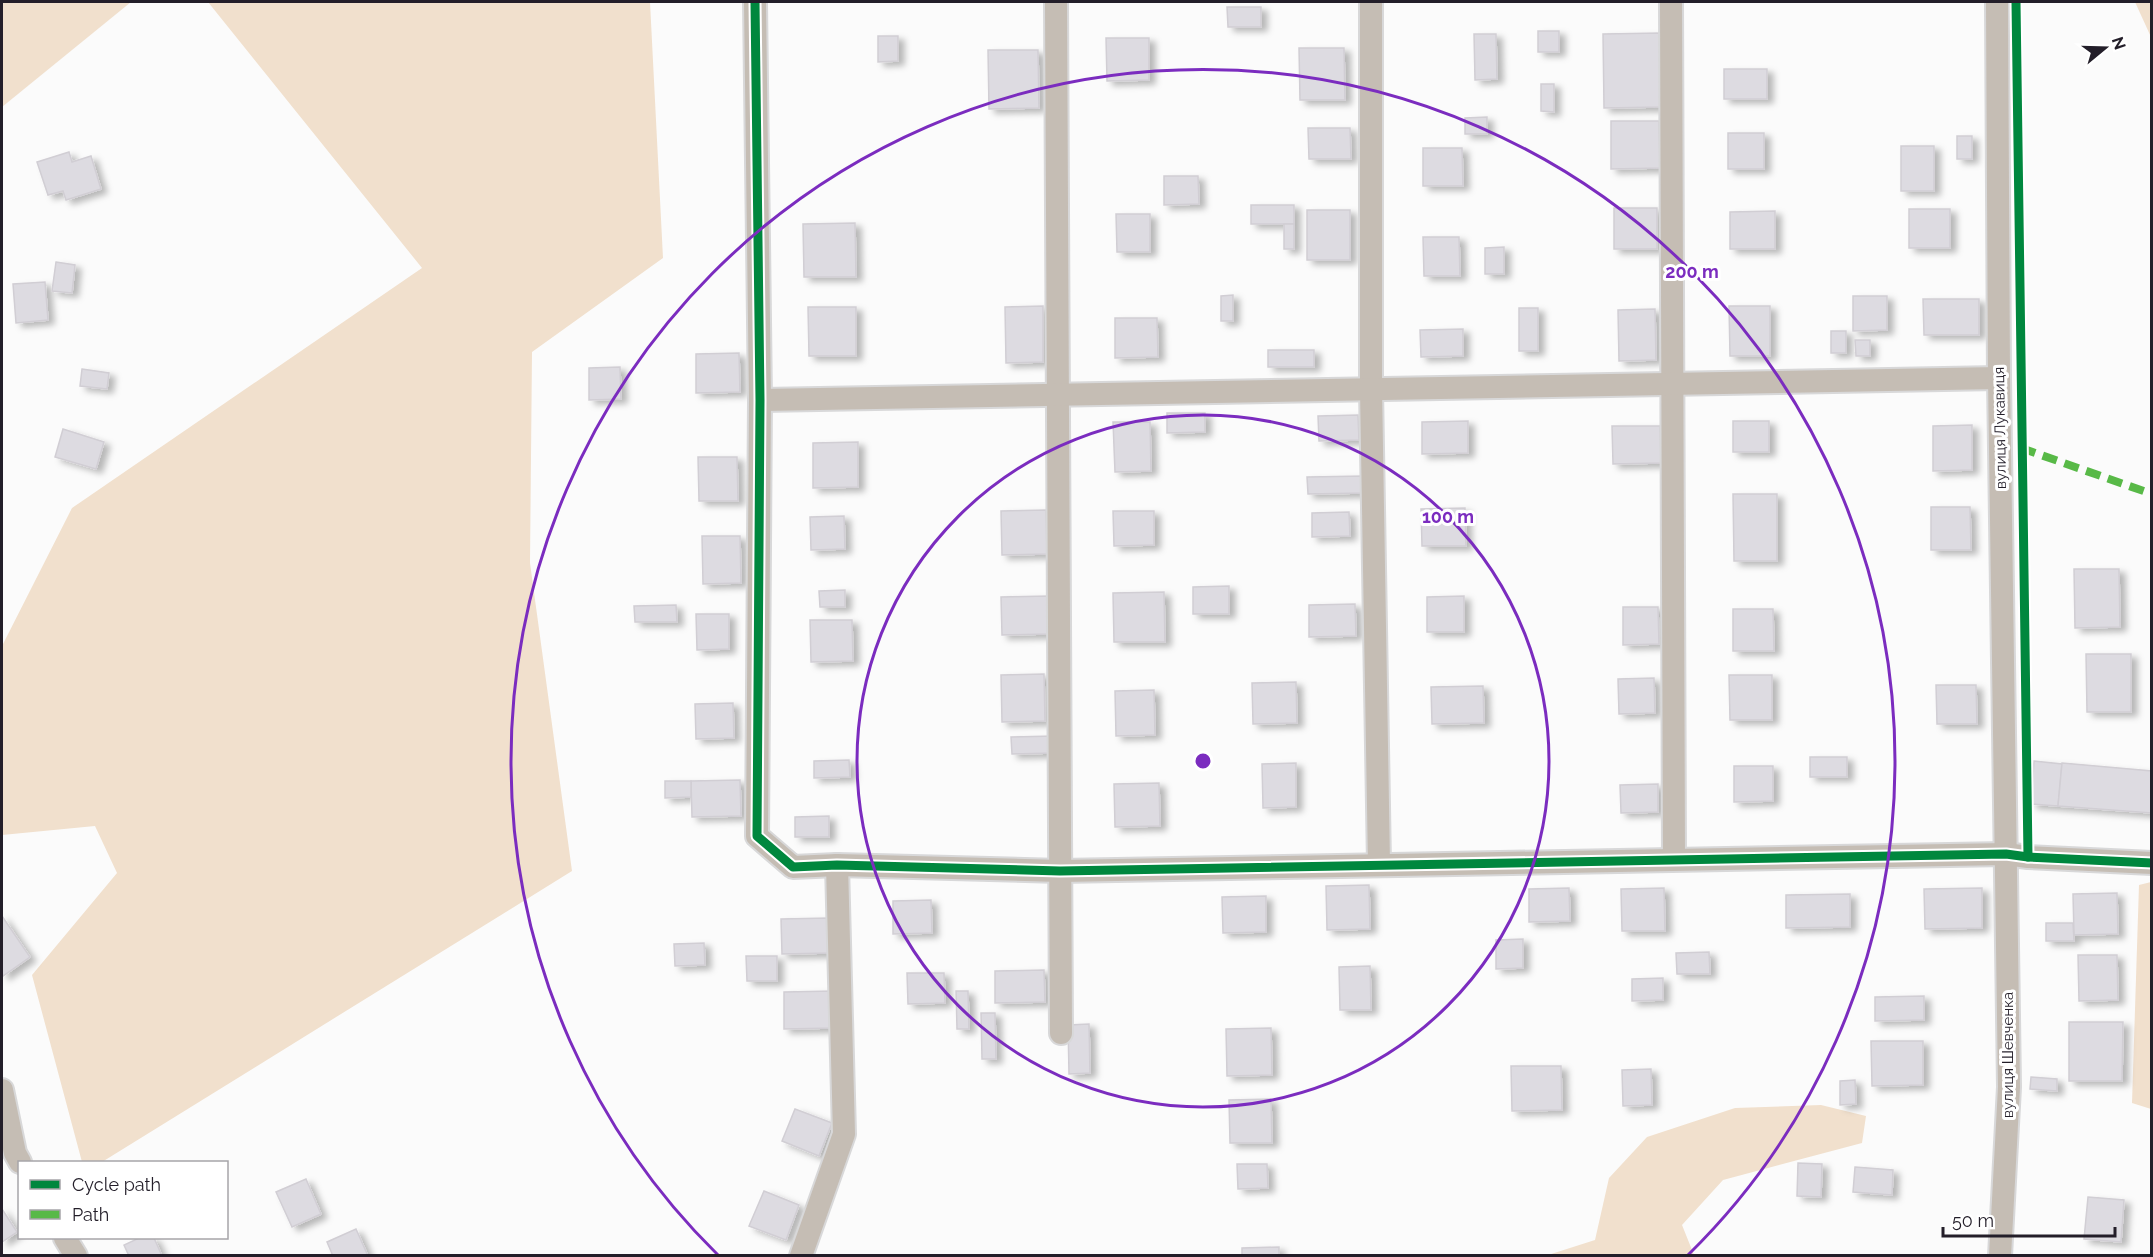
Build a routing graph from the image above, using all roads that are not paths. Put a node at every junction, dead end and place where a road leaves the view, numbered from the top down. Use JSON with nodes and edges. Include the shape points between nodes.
{"nodes":[{"id":1,"x":754,"y":2,"type":"edge"},
{"id":2,"x":1056,"y":2,"type":"edge"},
{"id":3,"x":1371,"y":2,"type":"edge"},
{"id":4,"x":1671,"y":2,"type":"edge"},
{"id":5,"x":1997,"y":2,"type":"edge"},
{"id":6,"x":1999,"y":378,"type":"junction"},
{"id":7,"x":1672,"y":384,"type":"junction"},
{"id":8,"x":1371,"y":389,"type":"junction"},
{"id":9,"x":1058,"y":394,"type":"junction"},
{"id":10,"x":760,"y":400,"type":"junction"},
{"id":11,"x":2006,"y":854,"type":"junction"},
{"id":12,"x":1674,"y":859,"type":"junction"},
{"id":13,"x":2151,"y":863,"type":"edge"},
{"id":14,"x":837,"y":865,"type":"junction"},
{"id":15,"x":1379,"y":865,"type":"junction"},
{"id":16,"x":1060,"y":871,"type":"junction"},
{"id":17,"x":1061,"y":1033,"type":"dead end"},
{"id":18,"x":2,"y":1090,"type":"edge"},
{"id":19,"x":19,"y":1161,"type":"edge"},
{"id":20,"x":66,"y":1239,"type":"edge"},
{"id":21,"x":76,"y":1256,"type":"edge"},
{"id":22,"x":801,"y":1256,"type":"edge"},
{"id":23,"x":2000,"y":1256,"type":"edge"}],
"edges":[{"from":1,"to":10,"type":"street"},
{"from":2,"to":9,"type":"street"},
{"from":3,"to":8,"type":"street"},
{"from":4,"to":7,"type":"street"},
{"from":5,"to":6,"type":"street","name":"вулиця Лукавиця"},
{"from":6,"to":7,"type":"street"},
{"from":6,"to":11,"type":"street","name":"вулиця Лукавиця"},
{"from":7,"to":8,"type":"street"},
{"from":7,"to":12,"type":"street"},
{"from":8,"to":9,"type":"street"},
{"from":8,"to":15,"type":"street"},
{"from":9,"to":10,"type":"street"},
{"from":9,"to":16,"type":"street"},
{"from":10,"to":14,"type":"street","via":[[757,836],[793,867]]},
{"from":11,"to":12,"type":"street"},
{"from":11,"to":13,"type":"street"},
{"from":11,"to":23,"type":"street","name":"вулиця Шевченка","via":[[2009,1087]]},
{"from":12,"to":15,"type":"street"},
{"from":14,"to":16,"type":"street"},
{"from":14,"to":22,"type":"street","via":[[844,1134]]},
{"from":15,"to":16,"type":"street"},
{"from":16,"to":17,"type":"street"},
{"from":18,"to":19,"type":"street"},
{"from":20,"to":21,"type":"street"}]}
